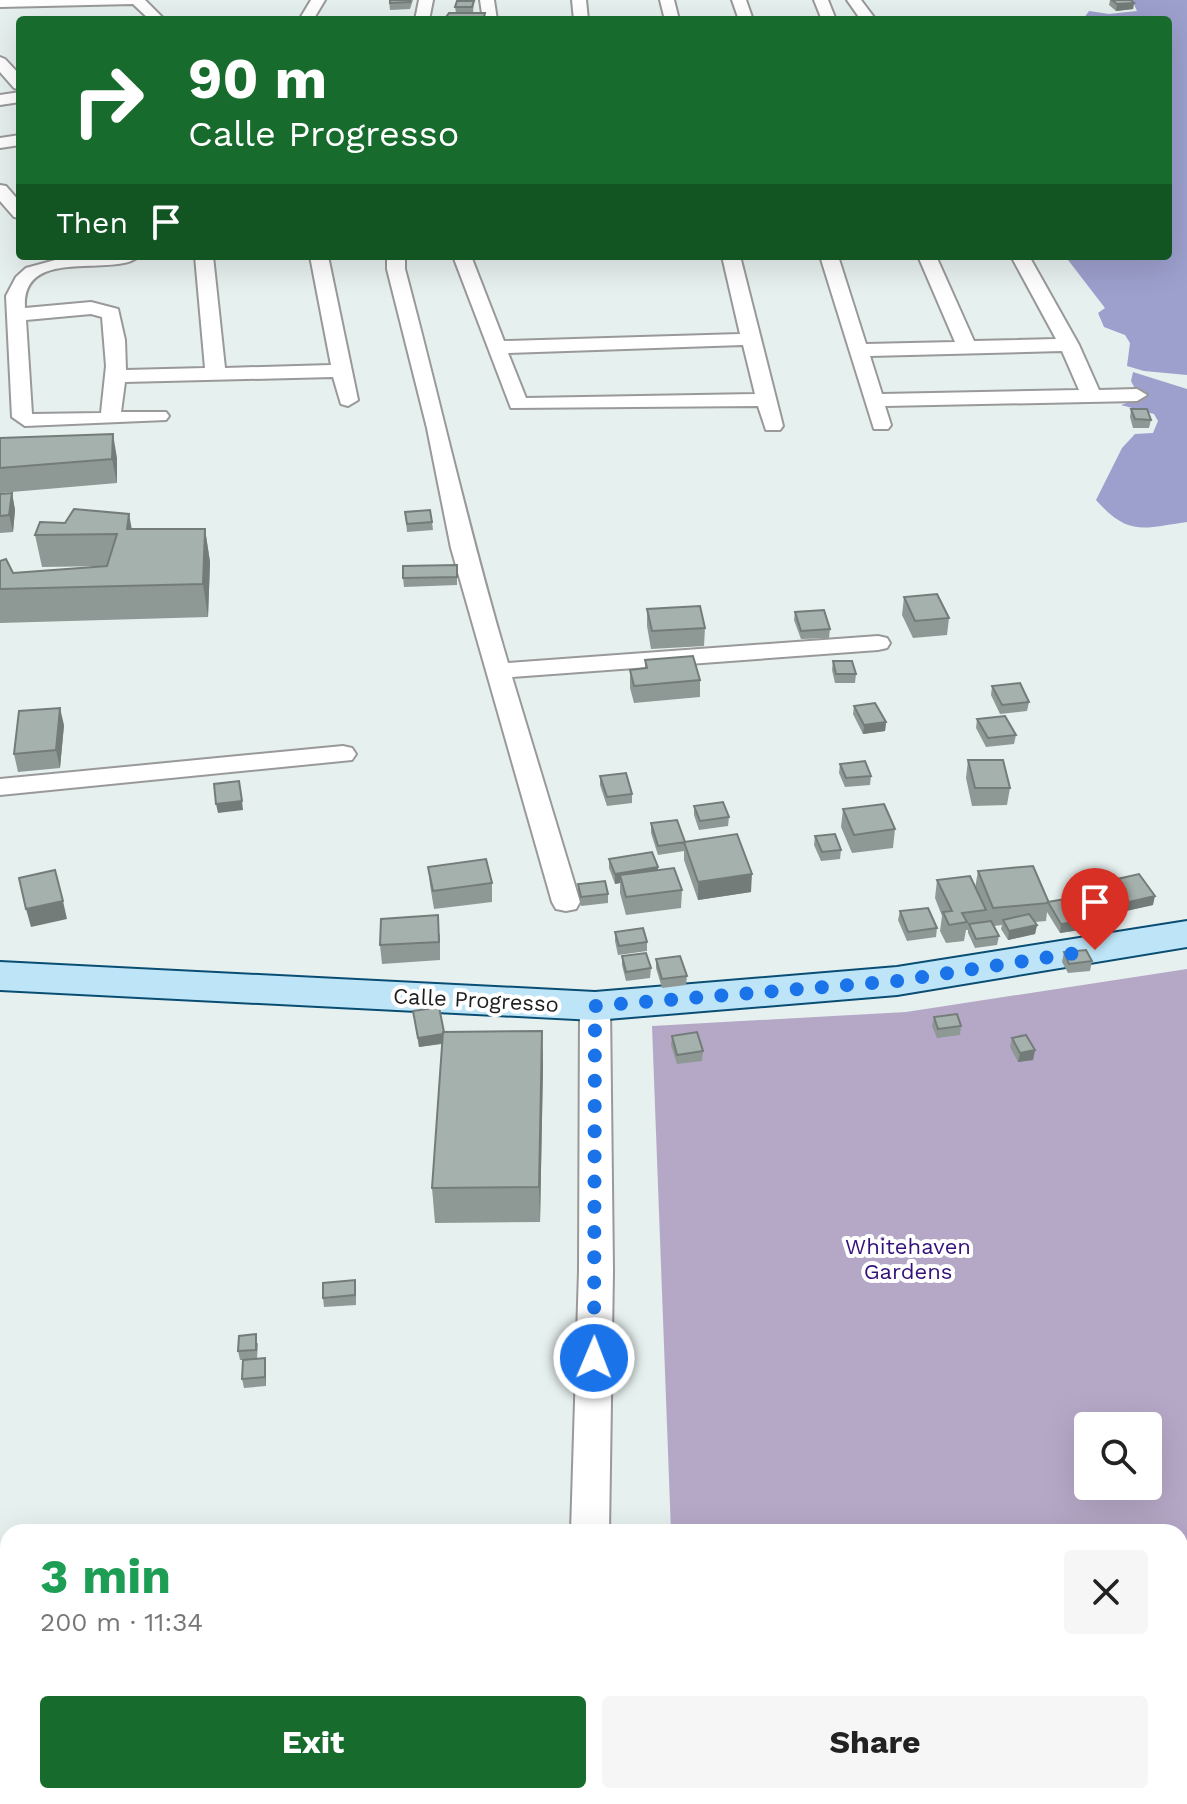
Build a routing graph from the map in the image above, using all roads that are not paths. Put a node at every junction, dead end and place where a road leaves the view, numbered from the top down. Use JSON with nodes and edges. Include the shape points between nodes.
{"nodes":[{"id":1,"x":130,"y":0,"type":"edge"},
{"id":2,"x":137,"y":0,"type":"edge"},
{"id":3,"x":45,"y":2,"type":"junction"},
{"id":4,"x":0,"y":3,"type":"edge"},
{"id":5,"x":59,"y":16,"type":"edge"},
{"id":6,"x":154,"y":16,"type":"edge"},
{"id":7,"x":0,"y":62,"type":"edge"},
{"id":8,"x":16,"y":80,"type":"edge"},
{"id":9,"x":0,"y":190,"type":"edge"},
{"id":10,"x":16,"y":208,"type":"edge"},
{"id":11,"x":60,"y":260,"type":"edge"},
{"id":12,"x":204,"y":260,"type":"edge"},
{"id":13,"x":320,"y":260,"type":"edge"},
{"id":14,"x":396,"y":260,"type":"edge"},
{"id":15,"x":464,"y":260,"type":"edge"},
{"id":16,"x":732,"y":260,"type":"edge"},
{"id":17,"x":830,"y":260,"type":"edge"},
{"id":18,"x":929,"y":260,"type":"edge"},
{"id":19,"x":1022,"y":260,"type":"edge"},
{"id":20,"x":10,"y":302,"type":"edge"},
{"id":21,"x":752,"y":339,"type":"junction"},
{"id":22,"x":1069,"y":345,"type":"junction"},
{"id":23,"x":497,"y":347,"type":"junction"},
{"id":24,"x":967,"y":347,"type":"junction"},
{"id":25,"x":859,"y":350,"type":"junction"},
{"id":26,"x":342,"y":371,"type":"junction"},
{"id":27,"x":216,"y":375,"type":"junction"},
{"id":28,"x":116,"y":376,"type":"junction"},
{"id":29,"x":1137,"y":395,"type":"dead end"},
{"id":30,"x":1092,"y":396,"type":"junction"},
{"id":31,"x":348,"y":400,"type":"dead end"},
{"id":32,"x":766,"y":400,"type":"junction"},
{"id":33,"x":874,"y":400,"type":"junction"},
{"id":34,"x":159,"y":416,"type":"dead end"},
{"id":35,"x":110,"y":418,"type":"junction"},
{"id":36,"x":881,"y":425,"type":"dead end"},
{"id":37,"x":773,"y":426,"type":"dead end"},
{"id":38,"x":878,"y":643,"type":"dead end"},
{"id":39,"x":497,"y":671,"type":"junction"},
{"id":40,"x":343,"y":754,"type":"dead end"},
{"id":41,"x":0,"y":787,"type":"edge"},
{"id":42,"x":566,"y":902,"type":"dead end"},
{"id":43,"x":1187,"y":934,"type":"edge"},
{"id":44,"x":0,"y":976,"type":"edge"},
{"id":45,"x":595,"y":1006,"type":"junction"},
{"id":46,"x":590,"y":1524,"type":"edge"}],
"edges":[{"from":1,"to":3,"type":"street"},
{"from":2,"to":6,"type":"street"},
{"from":3,"to":4,"type":"street"},
{"from":3,"to":5,"type":"street"},
{"from":7,"to":8,"type":"street"},
{"from":9,"to":10,"type":"street"},
{"from":11,"to":20,"type":"street","via":[[25,277]]},
{"from":12,"to":27,"type":"street"},
{"from":13,"to":26,"type":"street"},
{"from":14,"to":39,"type":"street","via":[[462,548]]},
{"from":15,"to":23,"type":"street"},
{"from":16,"to":21,"type":"street"},
{"from":17,"to":25,"type":"street"},
{"from":18,"to":24,"type":"street"},
{"from":19,"to":22,"type":"street"},
{"from":20,"to":28,"type":"street","via":[[111,313]]},
{"from":20,"to":35,"type":"street","via":[[22,417]]},
{"from":21,"to":23,"type":"street"},
{"from":21,"to":32,"type":"street"},
{"from":22,"to":24,"type":"street"},
{"from":22,"to":30,"type":"street"},
{"from":23,"to":32,"type":"street","via":[[518,404]]},
{"from":24,"to":25,"type":"street"},
{"from":25,"to":33,"type":"street"},
{"from":26,"to":27,"type":"street"},
{"from":26,"to":31,"type":"street"},
{"from":27,"to":28,"type":"street"},
{"from":28,"to":35,"type":"street"},
{"from":29,"to":30,"type":"street"},
{"from":30,"to":33,"type":"street"},
{"from":32,"to":37,"type":"street"},
{"from":33,"to":36,"type":"street"},
{"from":34,"to":35,"type":"street"},
{"from":38,"to":39,"type":"street"},
{"from":39,"to":42,"type":"street"},
{"from":40,"to":41,"type":"street"},
{"from":43,"to":45,"type":"main road","name":"Calle Progresso","via":[[897,981]]},
{"from":44,"to":45,"type":"main road","name":"Calle Progresso"},
{"from":45,"to":46,"type":"street"}]}
